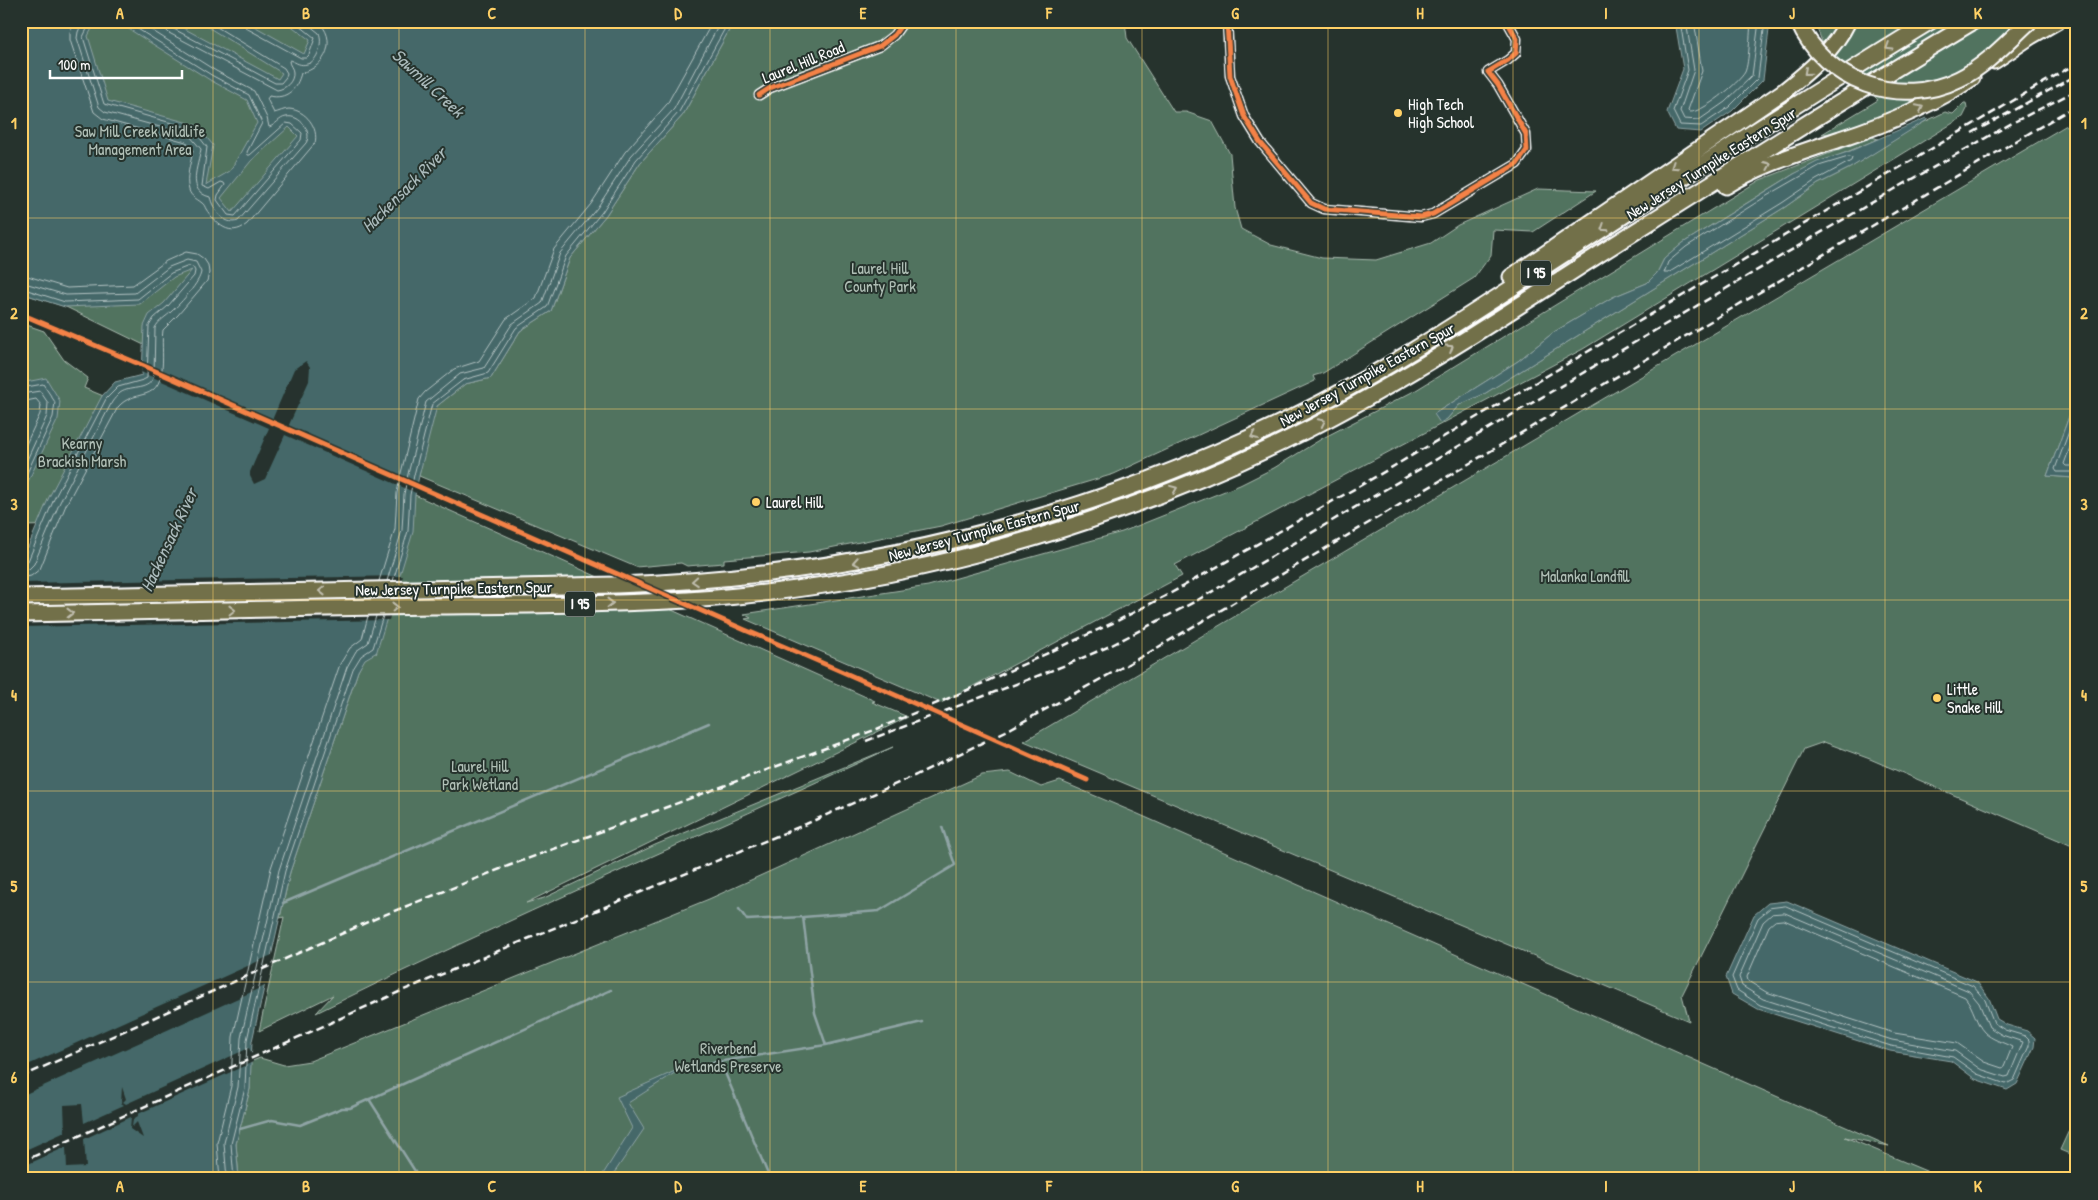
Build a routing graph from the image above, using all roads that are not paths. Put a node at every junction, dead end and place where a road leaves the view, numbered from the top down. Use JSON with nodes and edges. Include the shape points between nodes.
{"nodes":[{"id":1,"x":904,"y":21,"type":"edge"},
{"id":2,"x":1226,"y":21,"type":"edge"},
{"id":3,"x":1507,"y":21,"type":"edge"},
{"id":4,"x":1798,"y":21,"type":"edge"},
{"id":5,"x":1848,"y":21,"type":"edge"},
{"id":6,"x":1931,"y":21,"type":"edge"},
{"id":7,"x":1974,"y":21,"type":"edge"},
{"id":8,"x":2030,"y":21,"type":"edge"},
{"id":9,"x":2057,"y":21,"type":"edge"},
{"id":10,"x":1500,"y":65,"type":"junction"},
{"id":11,"x":1498,"y":85,"type":"junction"},
{"id":12,"x":759,"y":95,"type":"dead end"},
{"id":13,"x":1631,"y":234,"type":"junction"},
{"id":14,"x":1461,"y":321,"type":"junction"},
{"id":15,"x":21,"y":596,"type":"edge"},
{"id":16,"x":21,"y":614,"type":"edge"}],
"edges":[{"from":1,"to":12,"type":"street","name":"Laurel Hill Road","via":[[880,46]]},
{"from":2,"to":11,"type":"street","via":[[1230,76],[1246,121],[1311,202],[1324,209],[1428,216],[1517,164],[1526,150],[1528,139]]},
{"from":3,"to":10,"type":"street","via":[[1516,35],[1518,48],[1514,56]]},
{"from":4,"to":8,"type":"highway","bridge":true,"via":[[1814,48],[1842,73],[1872,86],[1904,92],[1937,88],[1966,76]]},
{"from":5,"to":14,"type":"highway","one_way":true,"via":[[1829,50],[1784,91],[1512,276]]},
{"from":6,"to":14,"type":"highway","name":"New Jersey Turnpike Eastern Spur","number":"I 95","one_way":true,"via":[[1796,104]]},
{"from":7,"to":13,"type":"highway","name":"New Jersey Turnpike Eastern Spur","number":"I 95"},
{"from":13,"to":9,"type":"highway","one_way":true,"via":[[1690,209],[1764,166],[1915,111]]},
{"from":10,"to":11,"type":"street"},
{"from":10,"to":11,"type":"street","via":[[1488,72]]},
{"from":16,"to":13,"type":"highway","name":"New Jersey Turnpike Eastern Spur","number":"I 95","one_way":true,"via":[[611,603],[720,597],[826,584],[928,565],[1018,543],[1129,507],[1248,458],[1356,404]]},
{"from":14,"to":15,"type":"highway","name":"New Jersey Turnpike Eastern Spur","number":"I 95","one_way":true,"via":[[1299,414],[1220,451],[1122,490],[1034,520],[942,544],[835,565],[743,577],[616,585]]}]}
